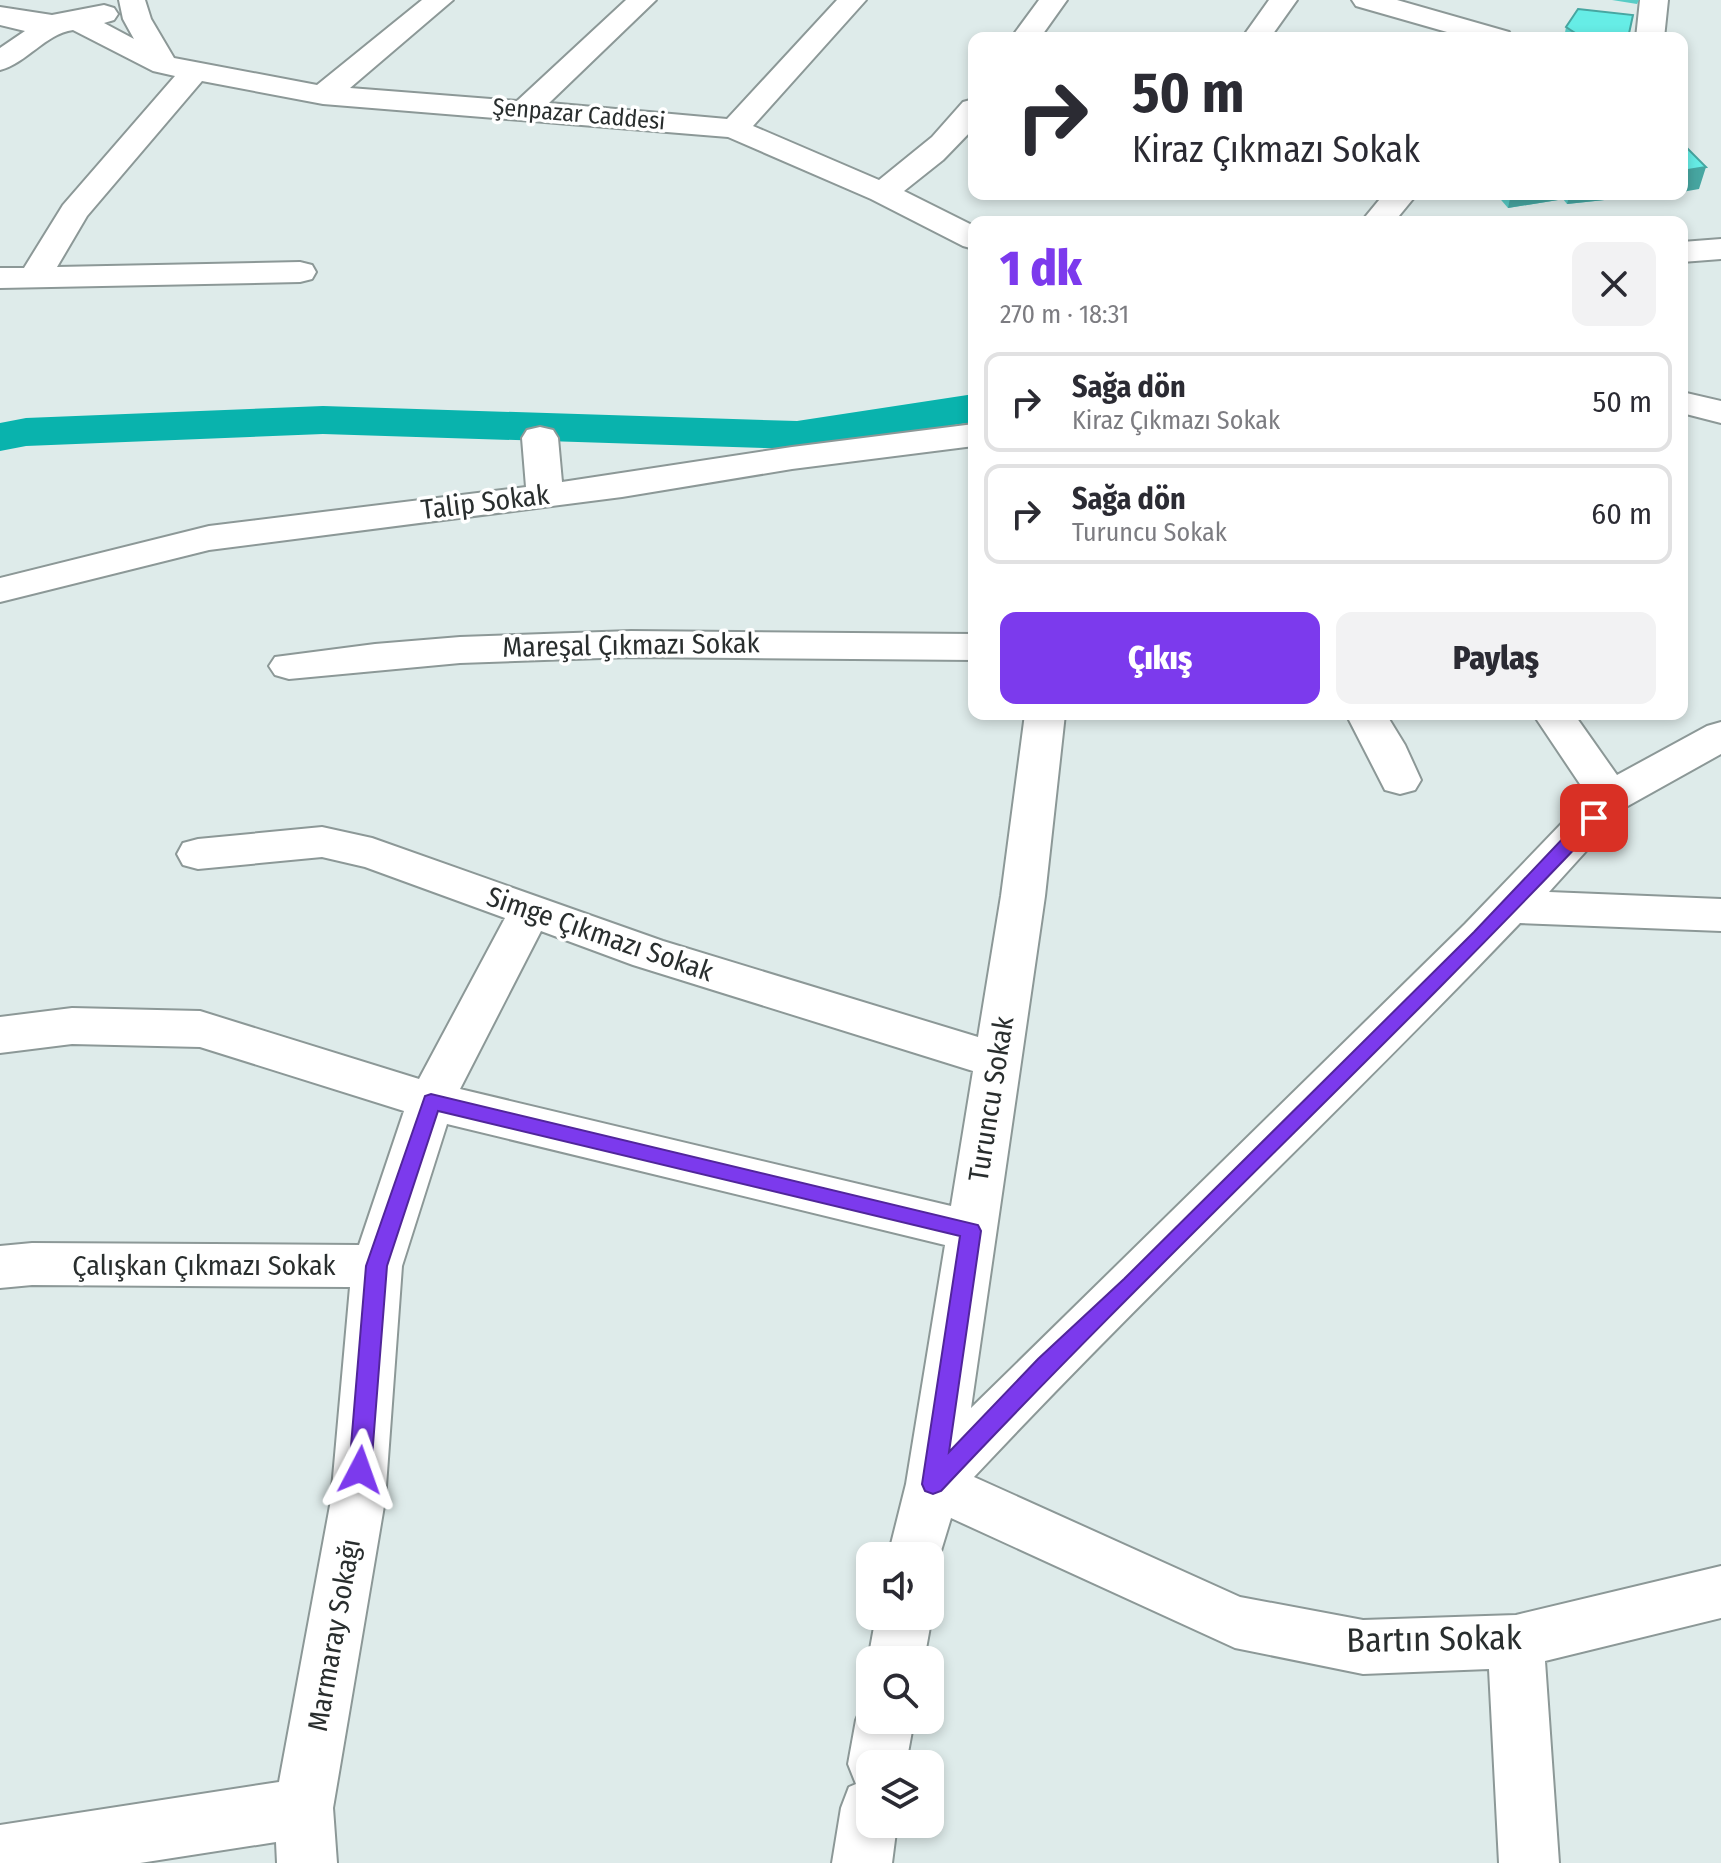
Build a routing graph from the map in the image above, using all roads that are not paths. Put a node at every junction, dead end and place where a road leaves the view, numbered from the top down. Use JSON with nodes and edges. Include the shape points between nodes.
{"nodes":[{"id":1,"x":439,"y":0,"type":"edge"},
{"id":2,"x":642,"y":0,"type":"edge"},
{"id":3,"x":852,"y":0,"type":"edge"},
{"id":4,"x":1053,"y":0,"type":"edge"},
{"id":5,"x":1283,"y":0,"type":"edge"},
{"id":6,"x":1366,"y":0,"type":"edge"},
{"id":7,"x":1654,"y":0,"type":"edge"},
{"id":8,"x":134,"y":1,"type":"edge"},
{"id":9,"x":0,"y":16,"type":"edge"},
{"id":10,"x":66,"y":22,"type":"junction"},
{"id":11,"x":1029,"y":32,"type":"edge"},
{"id":12,"x":1260,"y":32,"type":"edge"},
{"id":13,"x":1478,"y":32,"type":"edge"},
{"id":14,"x":1651,"y":32,"type":"edge"},
{"id":15,"x":0,"y":61,"type":"edge"},
{"id":16,"x":163,"y":65,"type":"junction"},
{"id":17,"x":195,"y":71,"type":"junction"},
{"id":18,"x":323,"y":95,"type":"junction"},
{"id":19,"x":525,"y":110,"type":"junction"},
{"id":20,"x":968,"y":116,"type":"edge"},
{"id":21,"x":734,"y":129,"type":"junction"},
{"id":22,"x":882,"y":192,"type":"junction"},
{"id":23,"x":1396,"y":200,"type":"edge"},
{"id":24,"x":1382,"y":216,"type":"edge"},
{"id":25,"x":968,"y":236,"type":"edge"},
{"id":26,"x":1721,"y":249,"type":"edge"},
{"id":27,"x":1688,"y":252,"type":"edge"},
{"id":28,"x":300,"y":272,"type":"dead end"},
{"id":29,"x":35,"y":277,"type":"junction"},
{"id":30,"x":0,"y":278,"type":"edge"},
{"id":31,"x":1688,"y":404,"type":"edge"},
{"id":32,"x":1721,"y":412,"type":"edge"},
{"id":33,"x":968,"y":436,"type":"edge"},
{"id":34,"x":540,"y":438,"type":"dead end"},
{"id":35,"x":545,"y":495,"type":"junction"},
{"id":36,"x":0,"y":590,"type":"edge"},
{"id":37,"x":968,"y":647,"type":"edge"},
{"id":38,"x":289,"y":666,"type":"dead end"},
{"id":39,"x":1044,"y":720,"type":"edge"},
{"id":40,"x":1370,"y":720,"type":"edge"},
{"id":41,"x":1557,"y":720,"type":"edge"},
{"id":42,"x":1721,"y":736,"type":"edge"},
{"id":43,"x":1400,"y":780,"type":"dead end"},
{"id":44,"x":1611,"y":797,"type":"junction"},
{"id":45,"x":198,"y":854,"type":"dead end"},
{"id":46,"x":1509,"y":907,"type":"junction"},
{"id":47,"x":530,"y":911,"type":"junction"},
{"id":48,"x":1721,"y":915,"type":"edge"},
{"id":49,"x":0,"y":1035,"type":"edge"},
{"id":50,"x":997,"y":1061,"type":"junction"},
{"id":51,"x":431,"y":1101,"type":"junction"},
{"id":52,"x":971,"y":1231,"type":"junction"},
{"id":53,"x":16,"y":1266,"type":"edge"},
{"id":54,"x":377,"y":1266,"type":"junction"},
{"id":55,"x":933,"y":1484,"type":"junction"},
{"id":56,"x":918,"y":1542,"type":"edge"},
{"id":57,"x":1721,"y":1592,"type":"edge"},
{"id":58,"x":1516,"y":1642,"type":"junction"},
{"id":59,"x":305,"y":1835,"type":"edge"},
{"id":60,"x":866,"y":1838,"type":"edge"},
{"id":61,"x":0,"y":1855,"type":"edge"},
{"id":62,"x":862,"y":1863,"type":"edge"},
{"id":63,"x":1529,"y":1863,"type":"edge"}],
"edges":[{"from":1,"to":18,"type":"street"},
{"from":2,"to":19,"type":"street"},
{"from":3,"to":21,"type":"street"},
{"from":4,"to":11,"type":"street"},
{"from":5,"to":12,"type":"street"},
{"from":6,"to":13,"type":"street"},
{"from":7,"to":14,"type":"street"},
{"from":8,"to":10,"type":"street","via":[[98,17]]},
{"from":8,"to":16,"type":"street","via":[[137,19]]},
{"from":9,"to":10,"type":"street","via":[[27,23]]},
{"from":10,"to":15,"type":"street"},
{"from":10,"to":16,"type":"street","name":"Şenpazar Caddesi"},
{"from":16,"to":17,"type":"street","name":"Şenpazar Caddesi"},
{"from":17,"to":18,"type":"street","name":"Şenpazar Caddesi"},
{"from":17,"to":29,"type":"street","via":[[74,212]]},
{"from":18,"to":19,"type":"street","name":"Şenpazar Caddesi"},
{"from":19,"to":21,"type":"street","name":"Şenpazar Caddesi"},
{"from":20,"to":22,"type":"street","via":[[918,167]]},
{"from":21,"to":22,"type":"street","name":"Şenpazar Caddesi"},
{"from":22,"to":25,"type":"street","name":"Şenpazar Caddesi"},
{"from":23,"to":24,"type":"street"},
{"from":26,"to":27,"type":"street"},
{"from":28,"to":29,"type":"street"},
{"from":29,"to":30,"type":"street"},
{"from":31,"to":32,"type":"street"},
{"from":33,"to":35,"type":"street","name":"Talip Sokak"},
{"from":34,"to":35,"type":"street"},
{"from":35,"to":36,"type":"street","name":"Talip Sokak","via":[[209,538]]},
{"from":37,"to":38,"type":"street","name":"Mareşal Çıkmazı Sokak","via":[[575,644],[391,653]]},
{"from":39,"to":50,"type":"street","name":"Turuncu Sokak"},
{"from":40,"to":43,"type":"street"},
{"from":41,"to":44,"type":"street"},
{"from":42,"to":44,"type":"street"},
{"from":44,"to":46,"type":"street"},
{"from":45,"to":47,"type":"street","name":"Simge Çıkmazı Sokak","via":[[322,842],[372,853]]},
{"from":46,"to":48,"type":"street"},
{"from":46,"to":55,"type":"street","via":[[1046,1365]]},
{"from":47,"to":50,"type":"street","name":"Simge Çıkmazı Sokak"},
{"from":47,"to":51,"type":"street","name":"Marmaray Sokağı"},
{"from":49,"to":51,"type":"street","via":[[72,1026],[200,1029]]},
{"from":50,"to":52,"type":"street","name":"Turuncu Sokak"},
{"from":51,"to":52,"type":"street"},
{"from":51,"to":54,"type":"street","name":"Marmaray Sokağı"},
{"from":52,"to":55,"type":"street","name":"Turuncu Sokak"},
{"from":53,"to":54,"type":"street","name":"Çalışkan Çıkmazı Sokak"},
{"from":54,"to":59,"type":"street","name":"Marmaray Sokağı","via":[[358,1500]]},
{"from":55,"to":56,"type":"street","name":"Turuncu Sokak"},
{"from":55,"to":58,"type":"street","name":"Bartın Sokak","via":[[1235,1622],[1363,1647]]},
{"from":57,"to":58,"type":"street","name":"Bartın Sokak"},
{"from":58,"to":63,"type":"street"},
{"from":59,"to":61,"type":"street"},
{"from":60,"to":62,"type":"street"}]}
